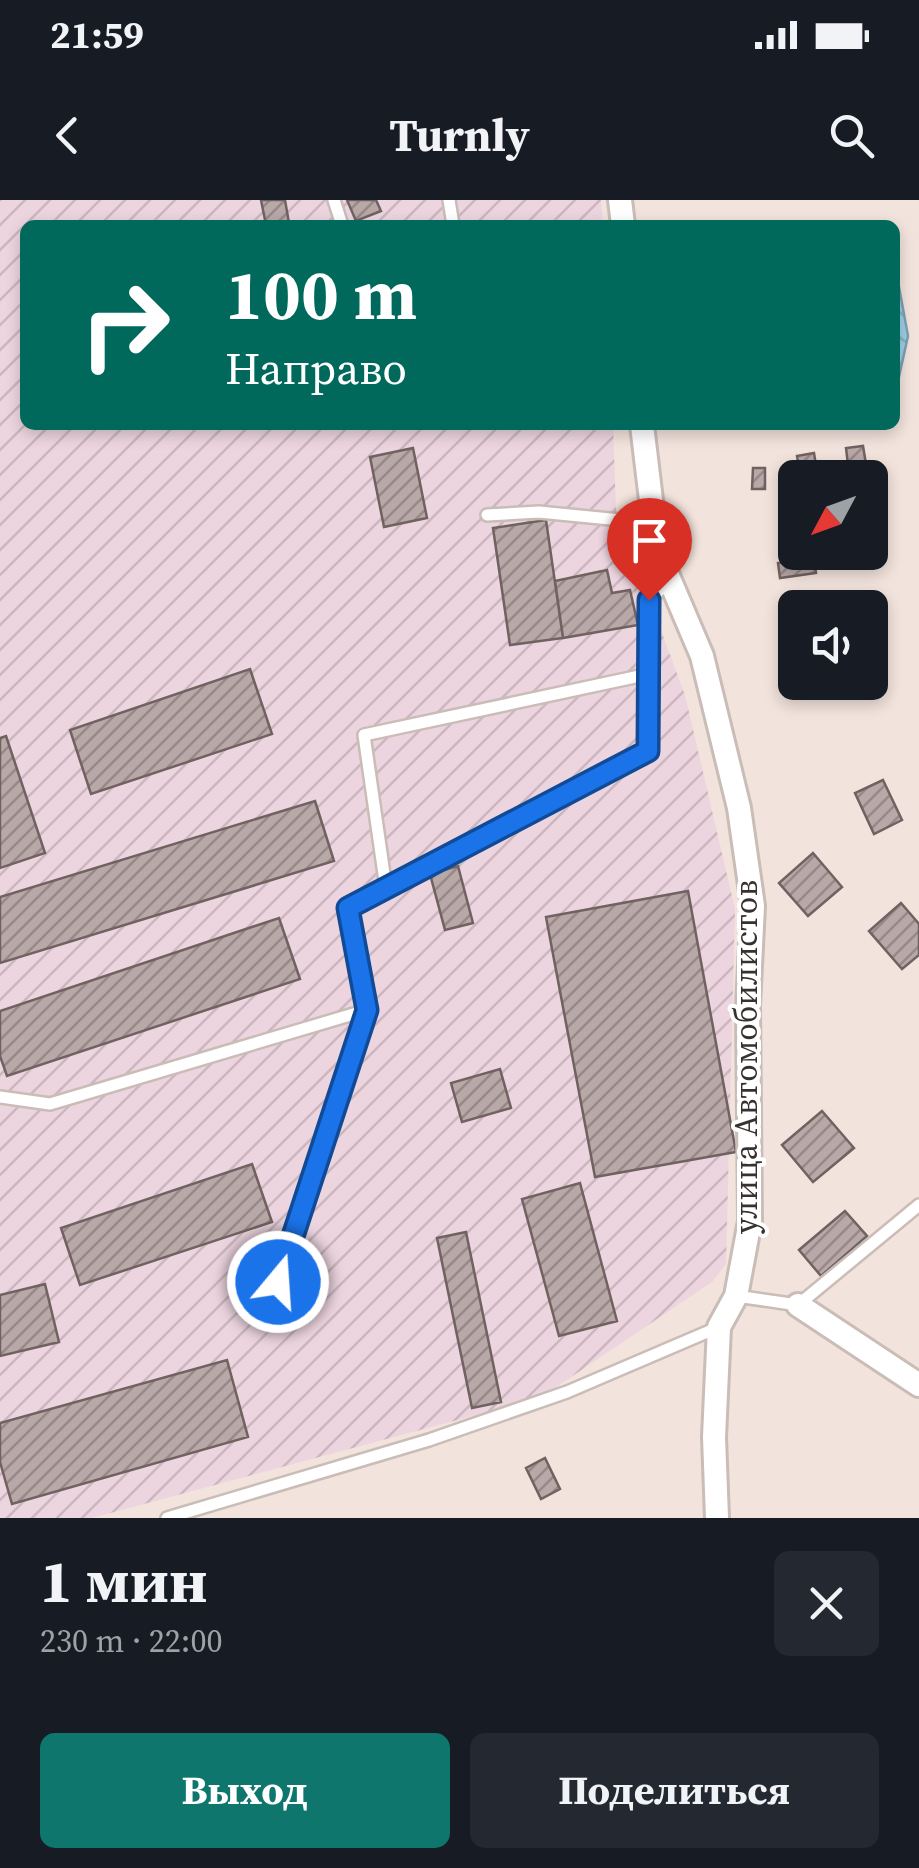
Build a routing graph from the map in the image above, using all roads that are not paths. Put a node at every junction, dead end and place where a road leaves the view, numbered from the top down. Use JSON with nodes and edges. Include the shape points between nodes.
{"nodes":[{"id":1,"x":642,"y":430,"type":"edge"},
{"id":2,"x":487,"y":514,"type":"dead end"},
{"id":3,"x":651,"y":523,"type":"junction"},
{"id":4,"x":670,"y":581,"type":"junction"},
{"id":5,"x":648,"y":674,"type":"junction"},
{"id":6,"x":386,"y":888,"type":"junction"},
{"id":7,"x":367,"y":1010,"type":"junction"},
{"id":8,"x":0,"y":1097,"type":"edge"},
{"id":9,"x":919,"y":1205,"type":"edge"},
{"id":10,"x":736,"y":1296,"type":"junction"},
{"id":11,"x":798,"y":1305,"type":"junction"},
{"id":12,"x":266,"y":1316,"type":"dead end"},
{"id":13,"x":719,"y":1327,"type":"junction"},
{"id":14,"x":919,"y":1385,"type":"edge"},
{"id":15,"x":168,"y":1518,"type":"edge"},
{"id":16,"x":717,"y":1518,"type":"edge"}],
"edges":[{"from":1,"to":3,"type":"street","name":"улица Автомобилистов"},
{"from":2,"to":3,"type":"lane"},
{"from":3,"to":4,"type":"street","name":"улица Автомобилистов"},
{"from":4,"to":5,"type":"lane","via":[[649,600]]},
{"from":4,"to":10,"type":"street","name":"улица Автомобилистов","via":[[702,656],[739,808],[754,906],[750,1221]]},
{"from":5,"to":6,"type":"lane","via":[[648,751]]},
{"from":5,"to":6,"type":"lane","via":[[364,735]]},
{"from":6,"to":7,"type":"lane","via":[[348,908]]},
{"from":7,"to":8,"type":"lane","via":[[50,1104]]},
{"from":7,"to":12,"type":"lane"},
{"from":9,"to":11,"type":"lane"},
{"from":10,"to":11,"type":"lane"},
{"from":10,"to":13,"type":"street","name":"улица Автомобилистов"},
{"from":11,"to":14,"type":"street"},
{"from":13,"to":15,"type":"lane","via":[[429,1440]]},
{"from":13,"to":16,"type":"street","name":"улица Автомобилистов"}]}
